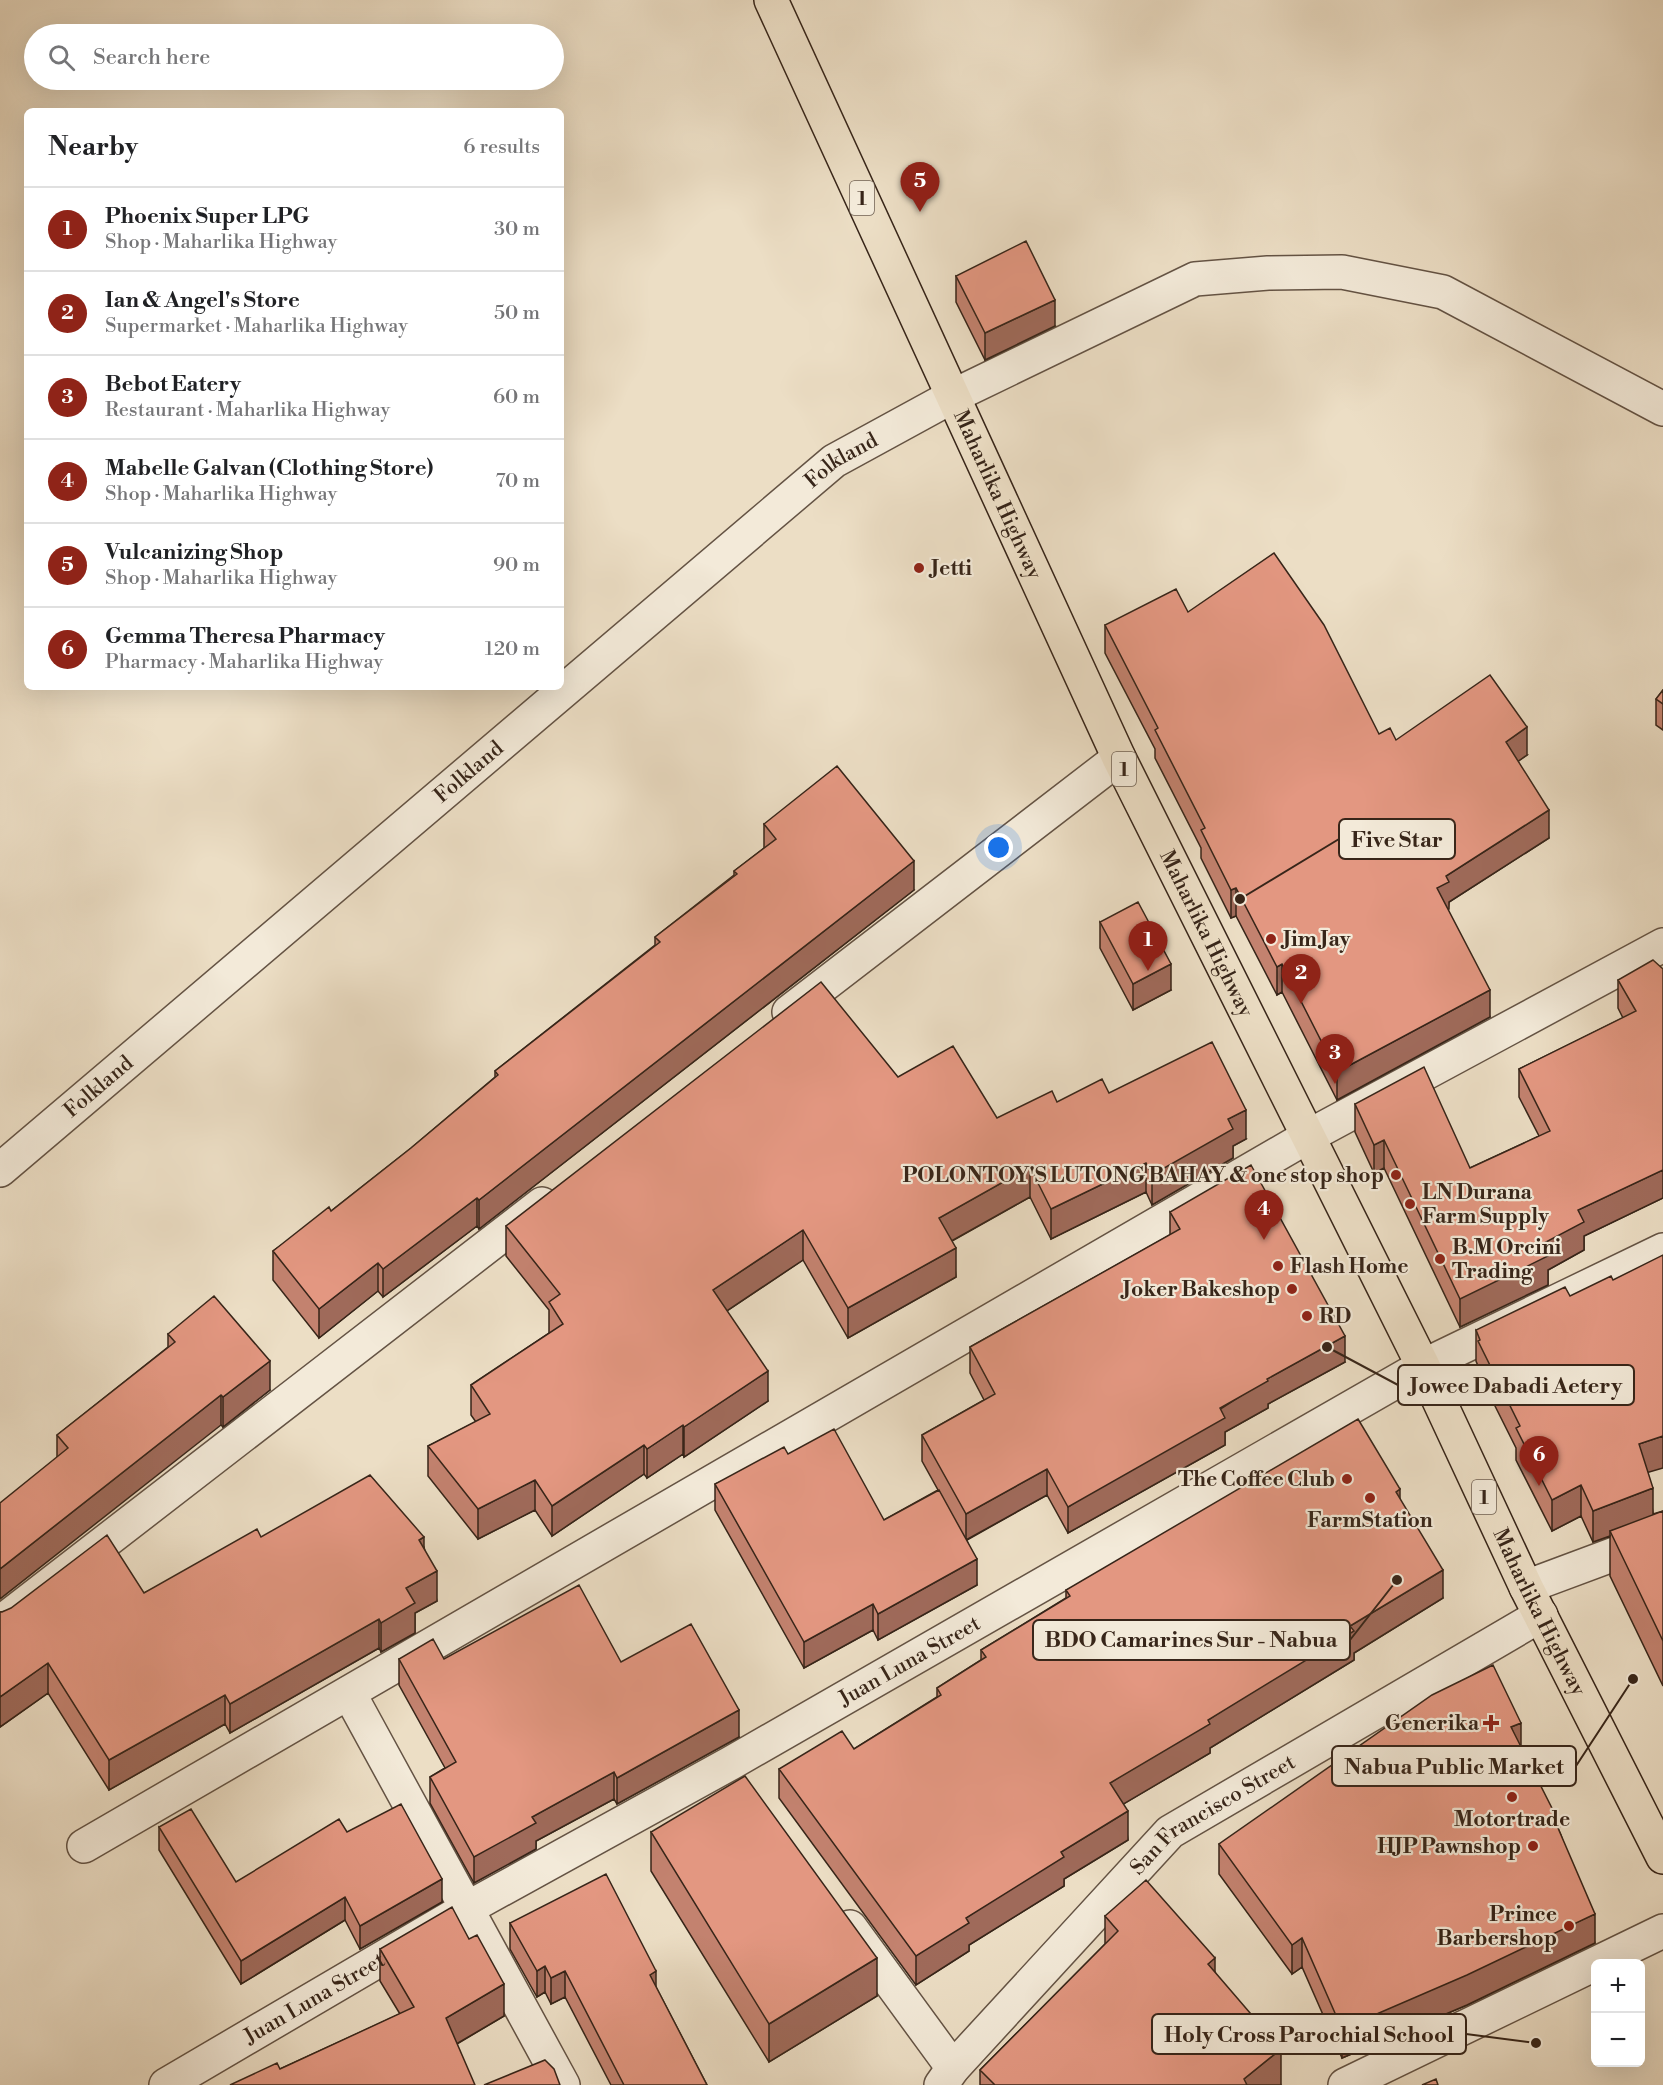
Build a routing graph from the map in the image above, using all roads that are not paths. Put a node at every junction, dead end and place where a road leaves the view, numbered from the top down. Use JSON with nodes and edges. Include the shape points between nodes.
{"nodes":[{"id":1,"x":771,"y":0,"type":"edge"},
{"id":2,"x":953,"y":396,"type":"junction"},
{"id":3,"x":1663,"y":409,"type":"edge"},
{"id":4,"x":1119,"y":758,"type":"junction"},
{"id":5,"x":1663,"y":945,"type":"edge"},
{"id":6,"x":768,"y":1029,"type":"edge"},
{"id":7,"x":1308,"y":1137,"type":"junction"},
{"id":8,"x":0,"y":1170,"type":"edge"},
{"id":9,"x":569,"y":1183,"type":"edge"},
{"id":10,"x":1663,"y":1250,"type":"edge"},
{"id":11,"x":1423,"y":1366,"type":"junction"},
{"id":12,"x":1663,"y":1536,"type":"edge"},
{"id":13,"x":1534,"y":1601,"type":"junction"},
{"id":14,"x":0,"y":1623,"type":"edge"},
{"id":15,"x":349,"y":1693,"type":"junction"},
{"id":16,"x":731,"y":1763,"type":"junction"},
{"id":17,"x":752,"y":1792,"type":"edge"},
{"id":18,"x":84,"y":1845,"type":"dead end"},
{"id":19,"x":1663,"y":1857,"type":"edge"},
{"id":20,"x":835,"y":1906,"type":"edge"},
{"id":21,"x":466,"y":1909,"type":"junction"},
{"id":22,"x":1663,"y":1931,"type":"edge"},
{"id":23,"x":947,"y":2077,"type":"edge"},
{"id":24,"x":166,"y":2085,"type":"edge"},
{"id":25,"x":563,"y":2085,"type":"edge"},
{"id":26,"x":1345,"y":2085,"type":"edge"}],
"edges":[{"from":1,"to":2,"type":"highway","name":"Maharlika Highway","number":"1"},
{"from":2,"to":3,"type":"street","name":"Folkland","via":[[1195,279],[1342,272],[1443,292]]},
{"from":2,"to":4,"type":"highway","name":"Maharlika Highway","number":"1"},
{"from":2,"to":8,"type":"street","name":"Folkland","via":[[834,461]]},
{"from":4,"to":6,"type":"street"},
{"from":4,"to":7,"type":"highway","name":"Maharlika Highway","number":"1"},
{"from":5,"to":7,"type":"street"},
{"from":7,"to":11,"type":"highway","name":"Maharlika Highway","number":"1"},
{"from":7,"to":15,"type":"street"},
{"from":9,"to":14,"type":"street"},
{"from":10,"to":11,"type":"street","name":"Juan Luna Street"},
{"from":11,"to":13,"type":"highway","name":"Maharlika Highway","number":"1"},
{"from":11,"to":16,"type":"street","name":"Juan Luna Street"},
{"from":12,"to":13,"type":"street","name":"San Francisco Street"},
{"from":13,"to":19,"type":"highway","name":"Maharlika Highway","number":"1"},
{"from":13,"to":23,"type":"street","name":"San Francisco Street","via":[[1170,1832]]},
{"from":15,"to":18,"type":"street"},
{"from":15,"to":21,"type":"street"},
{"from":16,"to":17,"type":"street"},
{"from":16,"to":21,"type":"street","name":"Juan Luna Street"},
{"from":20,"to":23,"type":"street"},
{"from":21,"to":24,"type":"street","name":"Juan Luna Street"},
{"from":21,"to":25,"type":"street"},
{"from":22,"to":26,"type":"street"}]}
